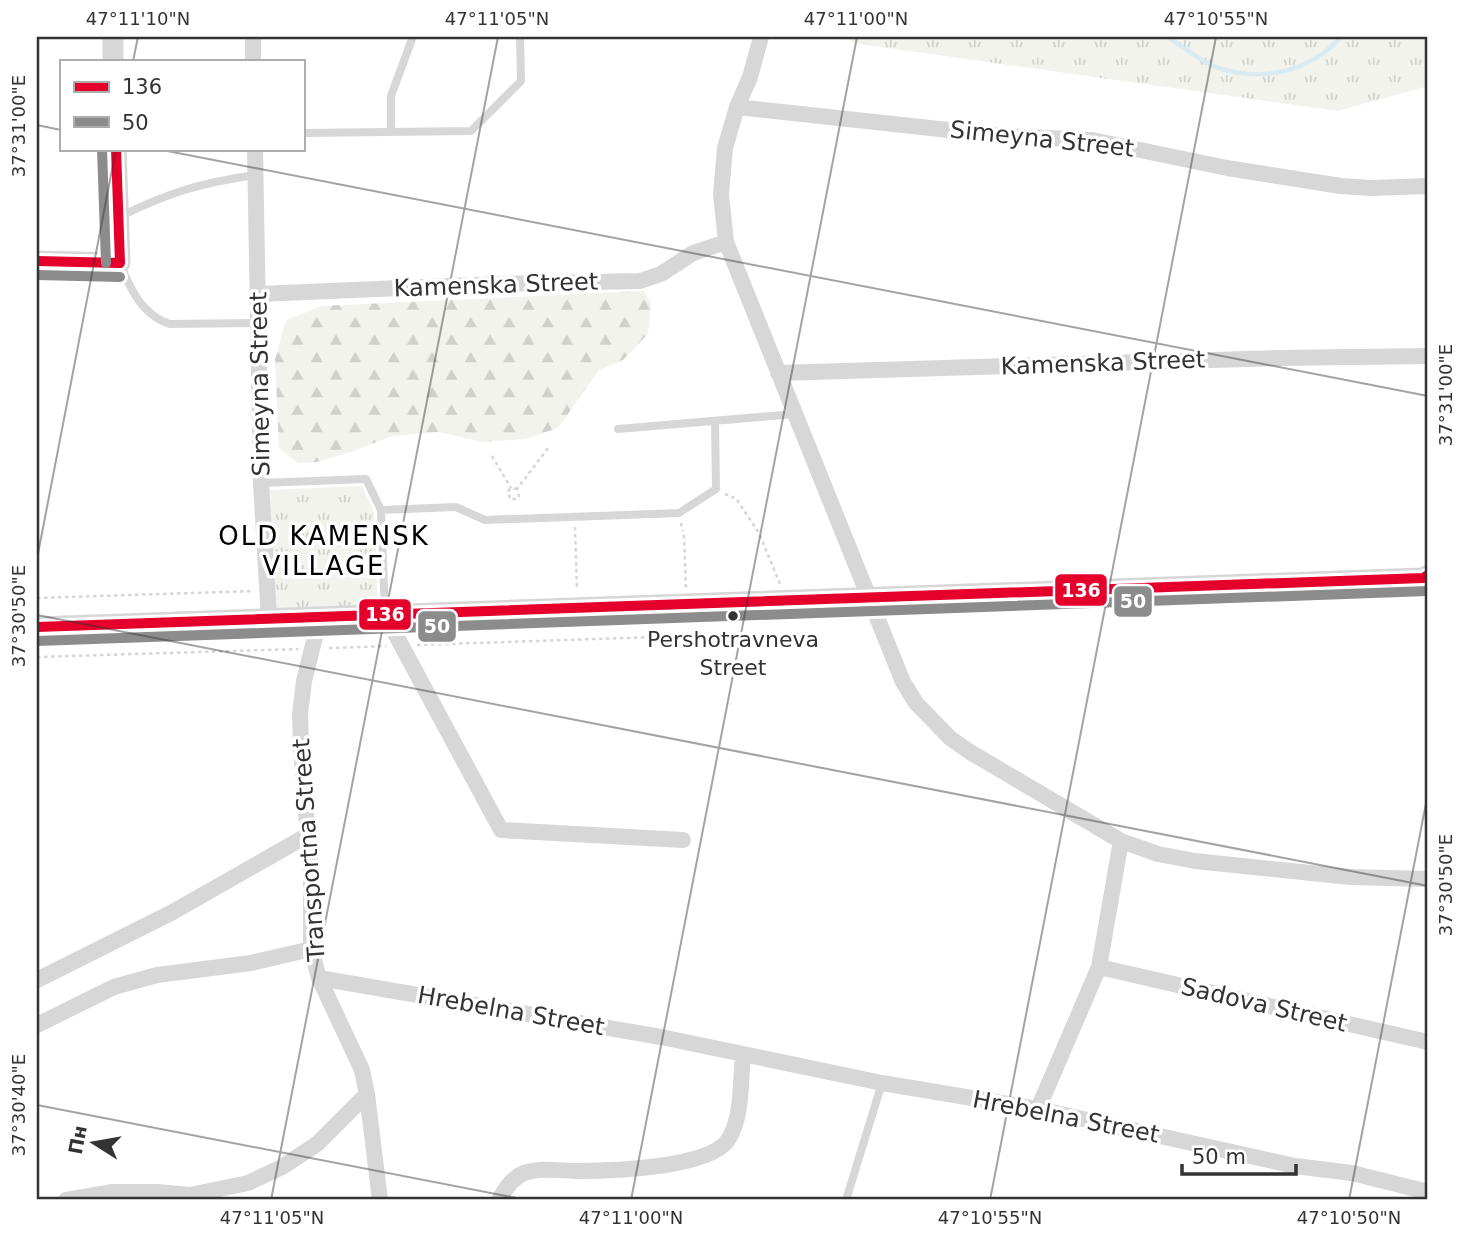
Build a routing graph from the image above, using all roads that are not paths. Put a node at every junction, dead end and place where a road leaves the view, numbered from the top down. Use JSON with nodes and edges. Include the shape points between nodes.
{"nodes":[{"id":1,"x":113,"y":37,"type":"edge"},
{"id":2,"x":253,"y":37,"type":"edge"},
{"id":3,"x":520,"y":37,"type":"edge"},
{"id":4,"x":761,"y":37,"type":"edge"},
{"id":5,"x":412,"y":39,"type":"dead end"},
{"id":6,"x":113,"y":60,"type":"edge"},
{"id":7,"x":253,"y":60,"type":"edge"},
{"id":8,"x":737,"y":107,"type":"junction"},
{"id":9,"x":391,"y":132,"type":"junction"},
{"id":10,"x":304,"y":133,"type":"edge"},
{"id":11,"x":116,"y":150,"type":"edge"},
{"id":12,"x":255,"y":150,"type":"edge"},
{"id":13,"x":256,"y":175,"type":"junction"},
{"id":14,"x":1428,"y":186,"type":"edge"},
{"id":15,"x":118,"y":218,"type":"junction"},
{"id":16,"x":726,"y":242,"type":"junction"},
{"id":17,"x":37,"y":261,"type":"edge"},
{"id":18,"x":120,"y":263,"type":"junction"},
{"id":19,"x":258,"y":294,"type":"junction"},
{"id":20,"x":258,"y":323,"type":"junction"},
{"id":21,"x":1428,"y":356,"type":"edge"},
{"id":22,"x":778,"y":373,"type":"junction"},
{"id":23,"x":795,"y":414,"type":"junction"},
{"id":24,"x":715,"y":421,"type":"junction"},
{"id":25,"x":618,"y":429,"type":"dead end"},
{"id":26,"x":261,"y":483,"type":"junction"},
{"id":27,"x":381,"y":510,"type":"junction"},
{"id":28,"x":1427,"y":577,"type":"edge"},
{"id":29,"x":869,"y":598,"type":"junction"},
{"id":30,"x":385,"y":615,"type":"junction"},
{"id":31,"x":320,"y":617,"type":"junction"},
{"id":32,"x":269,"y":619,"type":"junction"},
{"id":33,"x":37,"y":627,"type":"edge"},
{"id":34,"x":308,"y":835,"type":"junction"},
{"id":35,"x":683,"y":840,"type":"dead end"},
{"id":36,"x":1121,"y":841,"type":"junction"},
{"id":37,"x":1428,"y":879,"type":"edge"},
{"id":38,"x":312,"y":949,"type":"junction"},
{"id":39,"x":1099,"y":967,"type":"junction"},
{"id":40,"x":319,"y":978,"type":"junction"},
{"id":41,"x":37,"y":980,"type":"edge"},
{"id":42,"x":37,"y":1025,"type":"edge"},
{"id":43,"x":1428,"y":1042,"type":"edge"},
{"id":44,"x":743,"y":1055,"type":"junction"},
{"id":45,"x":882,"y":1083,"type":"junction"},
{"id":46,"x":367,"y":1094,"type":"junction"},
{"id":47,"x":1038,"y":1108,"type":"junction"},
{"id":48,"x":1428,"y":1192,"type":"edge"},
{"id":49,"x":380,"y":1193,"type":"edge"},
{"id":50,"x":191,"y":1198,"type":"edge"},
{"id":51,"x":66,"y":1200,"type":"edge"},
{"id":52,"x":394,"y":1200,"type":"edge"},
{"id":53,"x":499,"y":1200,"type":"edge"},
{"id":54,"x":846,"y":1200,"type":"edge"}],
"edges":[{"from":1,"to":6,"type":"street"},
{"from":2,"to":7,"type":"street"},
{"from":3,"to":9,"type":"lane","via":[[521,80],[471,131]]},
{"from":4,"to":8,"type":"street"},
{"from":5,"to":9,"type":"lane","via":[[391,96]]},
{"from":8,"to":14,"type":"street","name":"Simeyna Street","via":[[1004,136],[1092,140],[1341,187]]},
{"from":8,"to":16,"type":"street","via":[[725,148],[721,194]]},
{"from":9,"to":10,"type":"lane"},
{"from":11,"to":15,"type":"street"},
{"from":12,"to":13,"type":"street","name":"Simeyna Street"},
{"from":13,"to":15,"type":"lane","via":[[208,182],[161,196]]},
{"from":13,"to":19,"type":"street","name":"Simeyna Street"},
{"from":15,"to":18,"type":"street"},
{"from":16,"to":19,"type":"street","name":"Kamenska Street","via":[[693,253],[661,274],[640,281]]},
{"from":16,"to":22,"type":"street"},
{"from":17,"to":18,"type":"street"},
{"from":18,"to":20,"type":"lane","via":[[130,289],[159,320],[170,324]]},
{"from":19,"to":20,"type":"street","name":"Simeyna Street"},
{"from":20,"to":26,"type":"street","name":"Simeyna Street"},
{"from":21,"to":22,"type":"street","name":"Kamenska Street"},
{"from":22,"to":23,"type":"street"},
{"from":23,"to":24,"type":"lane"},
{"from":23,"to":29,"type":"street"},
{"from":24,"to":25,"type":"lane"},
{"from":24,"to":27,"type":"lane","via":[[716,489],[679,513],[485,520],[456,507]]},
{"from":26,"to":27,"type":"lane","via":[[366,479]]},
{"from":26,"to":32,"type":"street","name":"Simeyna Street"},
{"from":27,"to":30,"type":"lane"},
{"from":28,"to":29,"type":"street"},
{"from":29,"to":30,"type":"street"},
{"from":29,"to":36,"type":"street","via":[[903,682],[932,721],[970,752]]},
{"from":30,"to":31,"type":"street"},
{"from":30,"to":35,"type":"street","via":[[501,830]]},
{"from":31,"to":32,"type":"street"},
{"from":31,"to":34,"type":"street","name":"Transportna Street","via":[[300,714]]},
{"from":32,"to":33,"type":"street"},
{"from":34,"to":38,"type":"street","name":"Transportna Street"},
{"from":34,"to":41,"type":"street","via":[[171,914]]},
{"from":36,"to":37,"type":"street","via":[[1195,861],[1350,877]]},
{"from":36,"to":39,"type":"street"},
{"from":38,"to":40,"type":"street","name":"Transportna Street"},
{"from":38,"to":42,"type":"street","via":[[135,981]]},
{"from":39,"to":43,"type":"street","name":"Sadova Street"},
{"from":39,"to":47,"type":"street"},
{"from":40,"to":44,"type":"street","name":"Hrebelna Street"},
{"from":40,"to":46,"type":"street","name":"Transportna Street","via":[[353,1048]]},
{"from":44,"to":45,"type":"street","name":"Hrebelna Street"},
{"from":44,"to":53,"type":"street","via":[[733,1130],[716,1151],[616,1171],[538,1170],[507,1185]]},
{"from":45,"to":47,"type":"street","name":"Hrebelna Street"},
{"from":45,"to":54,"type":"lane"},
{"from":46,"to":49,"type":"street","name":"Transportna Street"},
{"from":46,"to":50,"type":"street","via":[[317,1144],[282,1167],[248,1183]]},
{"from":47,"to":48,"type":"street","name":"Hrebelna Street"},
{"from":49,"to":52,"type":"street"},
{"from":50,"to":51,"type":"street","via":[[113,1192]]}]}
